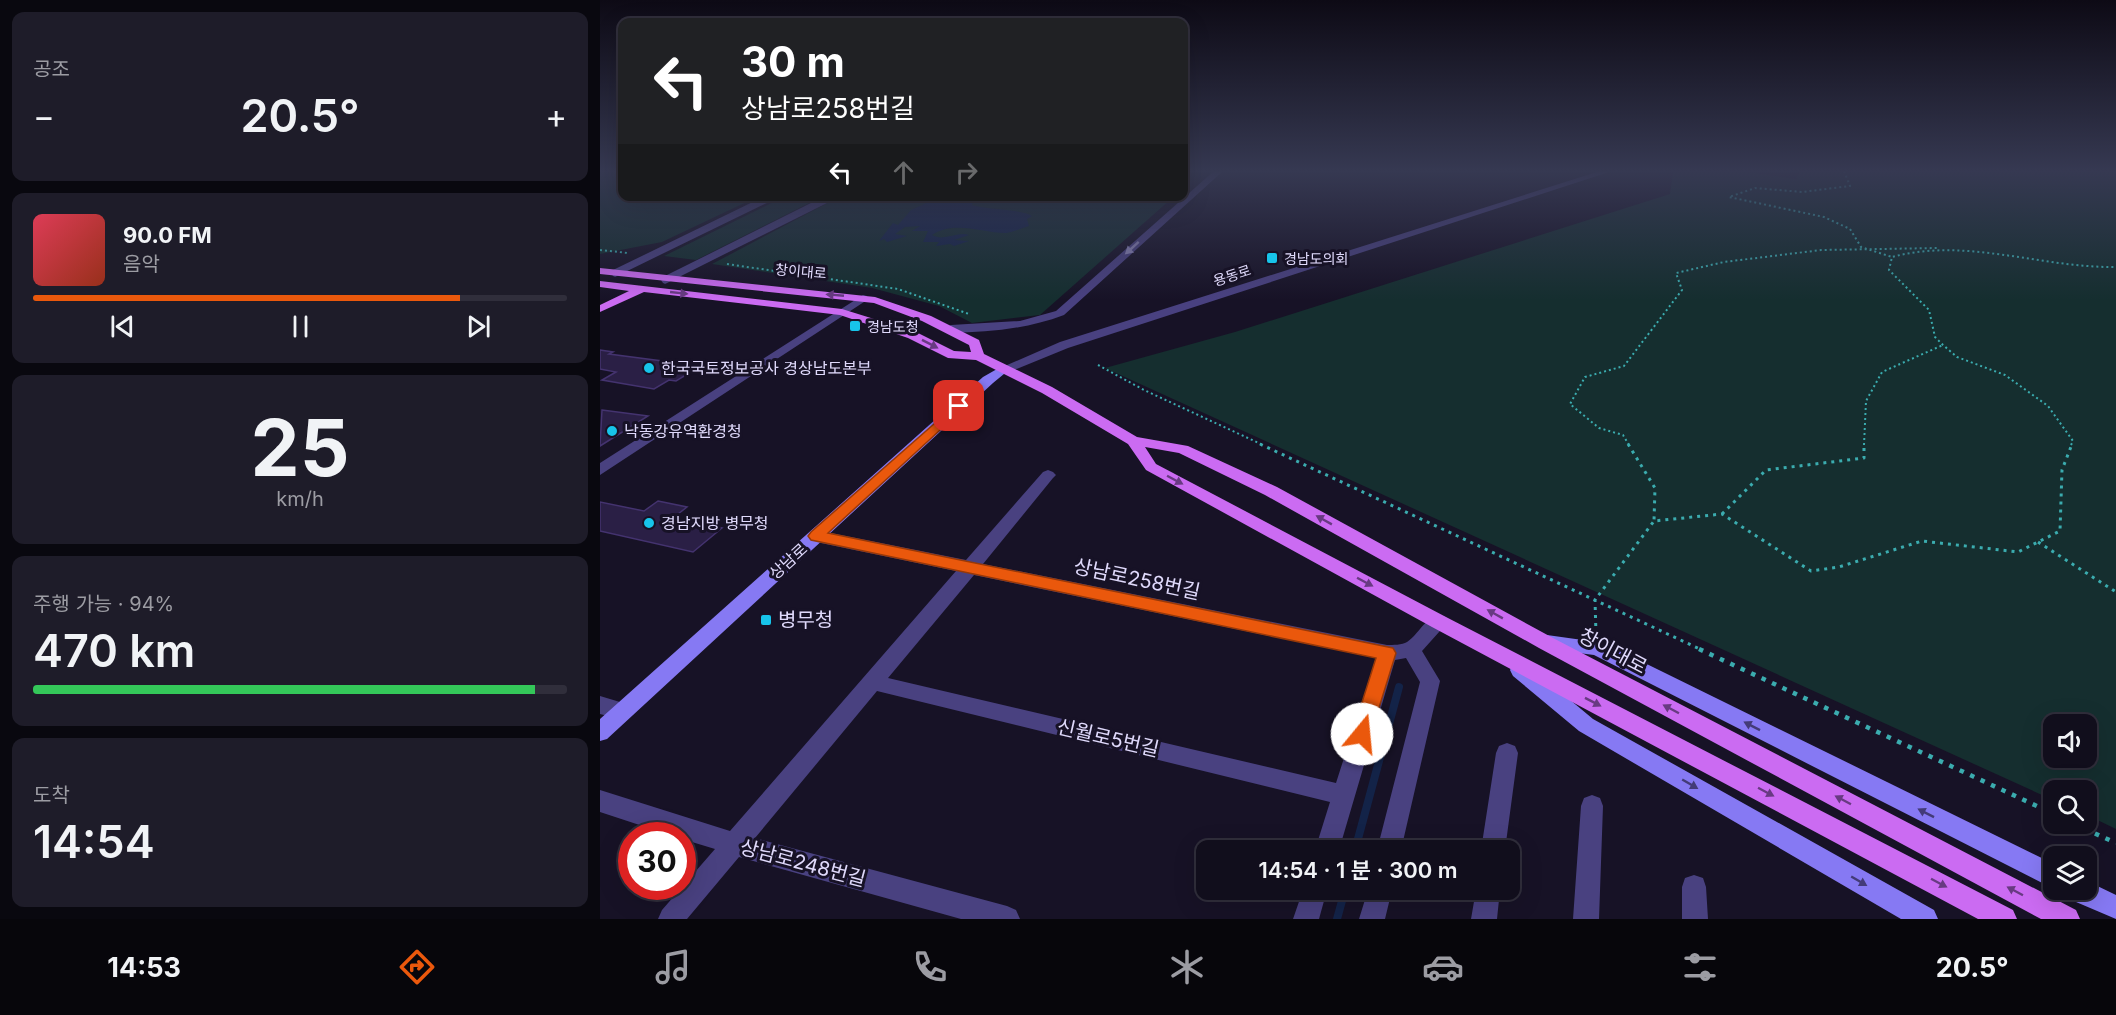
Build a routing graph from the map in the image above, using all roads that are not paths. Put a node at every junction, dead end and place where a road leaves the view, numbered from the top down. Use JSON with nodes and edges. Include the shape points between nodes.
{"nodes":[{"id":1,"x":736,"y":214,"type":"edge"},
{"id":2,"x":797,"y":214,"type":"edge"},
{"id":3,"x":1167,"y":214,"type":"edge"},
{"id":4,"x":1474,"y":214,"type":"edge"},
{"id":5,"x":600,"y":271,"type":"edge"},
{"id":6,"x":615,"y":273,"type":"junction"},
{"id":7,"x":665,"y":280,"type":"junction"},
{"id":8,"x":600,"y":282,"type":"edge"},
{"id":9,"x":641,"y":289,"type":"junction"},
{"id":10,"x":863,"y":298,"type":"junction"},
{"id":11,"x":600,"y":309,"type":"edge"},
{"id":12,"x":842,"y":312,"type":"junction"},
{"id":13,"x":951,"y":329,"type":"junction"},
{"id":14,"x":978,"y":356,"type":"junction"},
{"id":15,"x":1004,"y":369,"type":"junction"},
{"id":16,"x":1133,"y":441,"type":"junction"},
{"id":17,"x":600,"y":470,"type":"edge"},
{"id":18,"x":1048,"y":475,"type":"dead end"},
{"id":19,"x":816,"y":536,"type":"junction"},
{"id":20,"x":970,"y":568,"type":"junction"},
{"id":21,"x":1439,"y":622,"type":"junction"},
{"id":22,"x":1546,"y":643,"type":"junction"},
{"id":23,"x":1411,"y":650,"type":"junction"},
{"id":24,"x":1387,"y":653,"type":"junction"},
{"id":25,"x":1504,"y":656,"type":"junction"},
{"id":26,"x":872,"y":682,"type":"junction"},
{"id":27,"x":600,"y":705,"type":"edge"},
{"id":28,"x":623,"y":711,"type":"junction"},
{"id":29,"x":600,"y":732,"type":"edge"},
{"id":30,"x":1507,"y":753,"type":"dead end"},
{"id":31,"x":1344,"y":795,"type":"junction"},
{"id":32,"x":600,"y":801,"type":"edge"},
{"id":33,"x":1592,"y":806,"type":"dead end"},
{"id":34,"x":1330,"y":840,"type":"edge"},
{"id":35,"x":1391,"y":840,"type":"edge"},
{"id":36,"x":1495,"y":840,"type":"edge"},
{"id":37,"x":734,"y":844,"type":"junction"},
{"id":38,"x":2043,"y":871,"type":"edge"},
{"id":39,"x":1694,"y":887,"type":"dead end"},
{"id":40,"x":2097,"y":899,"type":"edge"},
{"id":41,"x":1312,"y":900,"type":"edge"},
{"id":42,"x":1377,"y":900,"type":"edge"},
{"id":43,"x":1487,"y":900,"type":"edge"},
{"id":44,"x":2116,"y":908,"type":"edge"},
{"id":45,"x":670,"y":919,"type":"edge"},
{"id":46,"x":1007,"y":919,"type":"edge"},
{"id":47,"x":1306,"y":919,"type":"edge"},
{"id":48,"x":1372,"y":919,"type":"edge"},
{"id":49,"x":1484,"y":919,"type":"edge"},
{"id":50,"x":1586,"y":919,"type":"edge"},
{"id":51,"x":1695,"y":919,"type":"edge"},
{"id":52,"x":1925,"y":919,"type":"edge"},
{"id":53,"x":2004,"y":919,"type":"edge"},
{"id":54,"x":2067,"y":919,"type":"edge"}],
"edges":[{"from":1,"to":6,"type":"lane"},
{"from":2,"to":7,"type":"lane"},
{"from":3,"to":13,"type":"street","one_way":true,"via":[[1059,313],[1038,322],[1004,328]]},
{"from":4,"to":15,"type":"street","name":"용동로","via":[[1064,345]]},
{"from":5,"to":6,"type":"main road","name":"창이대로"},
{"from":6,"to":7,"type":"main road","name":"창이대로"},
{"from":6,"to":8,"type":"main road"},
{"from":7,"to":9,"type":"main road"},
{"from":10,"to":7,"type":"main road","name":"창이대로","one_way":true},
{"from":8,"to":9,"type":"main road","name":"창이대로"},
{"from":9,"to":11,"type":"main road"},
{"from":9,"to":12,"type":"main road","name":"창이대로","one_way":true},
{"from":10,"to":12,"type":"street"},
{"from":10,"to":13,"type":"main road","name":"창이대로","via":[[918,313]]},
{"from":12,"to":14,"type":"main road","name":"창이대로","one_way":true,"via":[[903,332],[952,355]]},
{"from":12,"to":17,"type":"street"},
{"from":13,"to":14,"type":"main road","name":"창이대로","via":[[975,343]]},
{"from":14,"to":15,"type":"main road","name":"창이대로"},
{"from":15,"to":16,"type":"main road","name":"창이대로"},
{"from":15,"to":19,"type":"main road","name":"상남로"},
{"from":16,"to":21,"type":"main road","name":"창이대로","one_way":true,"via":[[1151,467]]},
{"from":22,"to":16,"type":"main road","name":"창이대로","one_way":true,"via":[[1271,491],[1183,449]]},
{"from":18,"to":20,"type":"street"},
{"from":19,"to":20,"type":"street","name":"상남로258번길"},
{"from":19,"to":28,"type":"main road","name":"상남로"},
{"from":20,"to":24,"type":"street","name":"상남로258번길"},
{"from":20,"to":26,"type":"street"},
{"from":21,"to":23,"type":"street"},
{"from":21,"to":25,"type":"main road","name":"창이대로"},
{"from":38,"to":22,"type":"main road","one_way":true,"via":[[1597,648]]},
{"from":54,"to":22,"type":"main road","name":"창이대로","one_way":true},
{"from":23,"to":24,"type":"street","name":"상남로258번길"},
{"from":23,"to":35,"type":"street","via":[[1430,681]]},
{"from":24,"to":31,"type":"street"},
{"from":25,"to":52,"type":"main road","one_way":true,"via":[[1586,725]]},
{"from":25,"to":53,"type":"main road","name":"창이대로","one_way":true},
{"from":26,"to":31,"type":"street","name":"신월로5번길"},
{"from":26,"to":37,"type":"street"},
{"from":27,"to":28,"type":"street"},
{"from":28,"to":29,"type":"main road","name":"상남로"},
{"from":30,"to":36,"type":"street"},
{"from":31,"to":34,"type":"street"},
{"from":32,"to":37,"type":"street","name":"상남로248번길"},
{"from":33,"to":50,"type":"street"},
{"from":37,"to":45,"type":"street"},
{"from":37,"to":46,"type":"street","name":"상남로248번길"},
{"from":39,"to":51,"type":"street"},
{"from":40,"to":44,"type":"main road"},
{"from":41,"to":47,"type":"street"},
{"from":42,"to":48,"type":"street"},
{"from":43,"to":49,"type":"street"}]}
